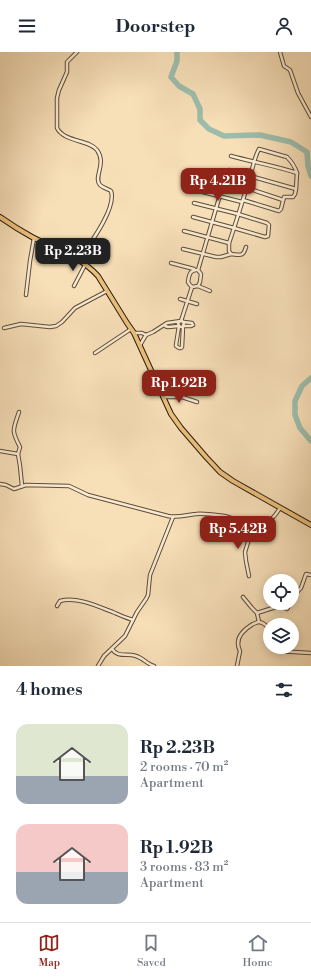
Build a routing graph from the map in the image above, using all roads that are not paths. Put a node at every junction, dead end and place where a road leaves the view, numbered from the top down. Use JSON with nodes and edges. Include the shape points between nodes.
{"nodes":[{"id":1,"x":77,"y":52,"type":"edge"},
{"id":2,"x":280,"y":52,"type":"edge"},
{"id":3,"x":311,"y":117,"type":"edge"},
{"id":4,"x":231,"y":156,"type":"dead end"},
{"id":5,"x":254,"y":162,"type":"junction"},
{"id":6,"x":297,"y":173,"type":"junction"},
{"id":7,"x":191,"y":174,"type":"dead end"},
{"id":8,"x":250,"y":176,"type":"junction"},
{"id":9,"x":224,"y":180,"type":"junction"},
{"id":10,"x":247,"y":188,"type":"junction"},
{"id":11,"x":191,"y":189,"type":"dead end"},
{"id":12,"x":296,"y":189,"type":"junction"},
{"id":13,"x":219,"y":196,"type":"junction"},
{"id":14,"x":283,"y":200,"type":"junction"},
{"id":15,"x":242,"y":201,"type":"junction"},
{"id":16,"x":194,"y":203,"type":"dead end"},
{"id":17,"x":216,"y":208,"type":"junction"},
{"id":18,"x":238,"y":214,"type":"junction"},
{"id":19,"x":0,"y":217,"type":"edge"},
{"id":20,"x":193,"y":217,"type":"dead end"},
{"id":21,"x":212,"y":222,"type":"junction"},
{"id":22,"x":234,"y":228,"type":"junction"},
{"id":23,"x":184,"y":231,"type":"dead end"},
{"id":24,"x":34,"y":238,"type":"junction"},
{"id":25,"x":207,"y":238,"type":"junction"},
{"id":26,"x":229,"y":243,"type":"junction"},
{"id":27,"x":246,"y":247,"type":"dead end"},
{"id":28,"x":183,"y":249,"type":"dead end"},
{"id":29,"x":203,"y":254,"type":"junction"},
{"id":30,"x":231,"y":254,"type":"junction"},
{"id":31,"x":79,"y":260,"type":"junction"},
{"id":32,"x":171,"y":263,"type":"dead end"},
{"id":33,"x":85,"y":264,"type":"junction"},
{"id":34,"x":196,"y":270,"type":"junction"},
{"id":35,"x":74,"y":286,"type":"dead end"},
{"id":36,"x":198,"y":286,"type":"junction"},
{"id":37,"x":192,"y":287,"type":"junction"},
{"id":38,"x":107,"y":291,"type":"junction"},
{"id":39,"x":210,"y":291,"type":"dead end"},
{"id":40,"x":26,"y":295,"type":"dead end"},
{"id":41,"x":180,"y":299,"type":"dead end"},
{"id":42,"x":188,"y":301,"type":"junction"},
{"id":43,"x":197,"y":304,"type":"dead end"},
{"id":44,"x":181,"y":322,"type":"junction"},
{"id":45,"x":165,"y":326,"type":"junction"},
{"id":46,"x":181,"y":326,"type":"junction"},
{"id":47,"x":4,"y":328,"type":"dead end"},
{"id":48,"x":133,"y":331,"type":"junction"},
{"id":49,"x":146,"y":335,"type":"junction"},
{"id":50,"x":140,"y":345,"type":"junction"},
{"id":51,"x":95,"y":353,"type":"dead end"},
{"id":52,"x":163,"y":397,"type":"junction"},
{"id":53,"x":197,"y":402,"type":"dead end"},
{"id":54,"x":19,"y":412,"type":"dead end"},
{"id":55,"x":0,"y":451,"type":"edge"},
{"id":56,"x":18,"y":454,"type":"junction"},
{"id":57,"x":0,"y":484,"type":"edge"},
{"id":58,"x":22,"y":486,"type":"junction"},
{"id":59,"x":280,"y":508,"type":"junction"},
{"id":60,"x":173,"y":517,"type":"junction"},
{"id":61,"x":311,"y":525,"type":"edge"},
{"id":62,"x":253,"y":526,"type":"junction"},
{"id":63,"x":311,"y":575,"type":"edge"},
{"id":64,"x":249,"y":576,"type":"dead end"},
{"id":65,"x":299,"y":590,"type":"edge"},
{"id":66,"x":243,"y":597,"type":"dead end"},
{"id":67,"x":57,"y":606,"type":"dead end"},
{"id":68,"x":266,"y":610,"type":"edge"},
{"id":69,"x":257,"y":613,"type":"junction"},
{"id":70,"x":133,"y":620,"type":"junction"},
{"id":71,"x":259,"y":622,"type":"junction"},
{"id":72,"x":263,"y":624,"type":"edge"},
{"id":73,"x":112,"y":649,"type":"junction"},
{"id":74,"x":299,"y":652,"type":"edge"},
{"id":75,"x":311,"y":652,"type":"edge"},
{"id":76,"x":98,"y":666,"type":"edge"},
{"id":77,"x":154,"y":666,"type":"edge"},
{"id":78,"x":237,"y":666,"type":"edge"}],
"edges":[{"from":1,"to":31,"type":"street","via":[[68,62],[67,72],[59,90],[57,128],[62,134],[95,147],[102,162],[98,182],[111,191],[112,195],[107,216]]},
{"from":2,"to":3,"type":"street","via":[[284,66],[290,70],[298,93]]},
{"from":4,"to":5,"type":"street"},
{"from":5,"to":6,"type":"street"},
{"from":5,"to":6,"type":"street","via":[[260,149],[287,157]]},
{"from":5,"to":8,"type":"street"},
{"from":6,"to":12,"type":"street"},
{"from":7,"to":9,"type":"street"},
{"from":8,"to":9,"type":"street","via":[[228,170]]},
{"from":8,"to":10,"type":"street"},
{"from":8,"to":12,"type":"street"},
{"from":9,"to":10,"type":"street"},
{"from":9,"to":13,"type":"street"},
{"from":10,"to":14,"type":"street"},
{"from":10,"to":15,"type":"street"},
{"from":11,"to":13,"type":"street"},
{"from":12,"to":14,"type":"street","via":[[293,197],[284,197]]},
{"from":13,"to":15,"type":"street"},
{"from":13,"to":17,"type":"street"},
{"from":14,"to":15,"type":"street","via":[[278,212]]},
{"from":15,"to":18,"type":"street"},
{"from":16,"to":17,"type":"street"},
{"from":17,"to":18,"type":"street"},
{"from":17,"to":21,"type":"street"},
{"from":18,"to":22,"type":"street"},
{"from":18,"to":22,"type":"street","via":[[268,223],[268,236],[266,238]]},
{"from":19,"to":24,"type":"main road"},
{"from":20,"to":21,"type":"street"},
{"from":21,"to":22,"type":"street"},
{"from":21,"to":25,"type":"street"},
{"from":22,"to":26,"type":"street"},
{"from":23,"to":25,"type":"street"},
{"from":24,"to":31,"type":"main road"},
{"from":24,"to":40,"type":"street"},
{"from":25,"to":26,"type":"street"},
{"from":25,"to":29,"type":"street"},
{"from":26,"to":30,"type":"street"},
{"from":27,"to":30,"type":"street","via":[[243,254]]},
{"from":28,"to":29,"type":"street"},
{"from":29,"to":30,"type":"street","via":[[219,257]]},
{"from":29,"to":34,"type":"street"},
{"from":31,"to":33,"type":"main road"},
{"from":32,"to":34,"type":"street"},
{"from":33,"to":35,"type":"street"},
{"from":33,"to":38,"type":"main road","via":[[98,276]]},
{"from":34,"to":36,"type":"street","via":[[201,274]]},
{"from":34,"to":37,"type":"street","via":[[191,271],[188,282]]},
{"from":36,"to":37,"type":"street"},
{"from":36,"to":39,"type":"street"},
{"from":37,"to":42,"type":"street"},
{"from":38,"to":47,"type":"street","via":[[75,308],[56,326],[21,324]]},
{"from":38,"to":48,"type":"main road"},
{"from":41,"to":42,"type":"street"},
{"from":42,"to":43,"type":"street"},
{"from":42,"to":44,"type":"street"},
{"from":44,"to":45,"type":"street"},
{"from":44,"to":46,"type":"street"},
{"from":44,"to":46,"type":"street","via":[[184,324]]},
{"from":44,"to":46,"type":"street","via":[[193,324]]},
{"from":45,"to":46,"type":"street"},
{"from":45,"to":49,"type":"street"},
{"from":46,"to":46,"type":"street","via":[[182,347],[178,348],[176,344]]},
{"from":48,"to":49,"type":"street"},
{"from":48,"to":50,"type":"main road"},
{"from":48,"to":51,"type":"street"},
{"from":49,"to":50,"type":"street"},
{"from":50,"to":52,"type":"main road"},
{"from":52,"to":53,"type":"street","via":[[182,397]]},
{"from":52,"to":59,"type":"main road","via":[[181,428],[220,472]]},
{"from":54,"to":56,"type":"street","via":[[13,429],[20,447]]},
{"from":55,"to":56,"type":"street"},
{"from":56,"to":58,"type":"street"},
{"from":57,"to":58,"type":"street","via":[[14,489]]},
{"from":58,"to":60,"type":"street","via":[[69,486],[88,495]]},
{"from":59,"to":61,"type":"main road"},
{"from":59,"to":62,"type":"street","via":[[268,522]]},
{"from":60,"to":62,"type":"street","via":[[196,514],[225,516]]},
{"from":60,"to":70,"type":"street","via":[[150,575],[147,597]]},
{"from":62,"to":64,"type":"street","via":[[245,552]]},
{"from":63,"to":65,"type":"street","via":[[306,574]]},
{"from":66,"to":69,"type":"street"},
{"from":67,"to":70,"type":"street","via":[[64,600],[79,601]]},
{"from":68,"to":69,"type":"street"},
{"from":69,"to":71,"type":"street"},
{"from":70,"to":73,"type":"street","via":[[125,636]]},
{"from":71,"to":72,"type":"street"},
{"from":71,"to":78,"type":"street","via":[[246,628],[240,636]]},
{"from":73,"to":76,"type":"street"},
{"from":73,"to":77,"type":"street","via":[[116,654],[136,656]]},
{"from":74,"to":75,"type":"street"}]}
